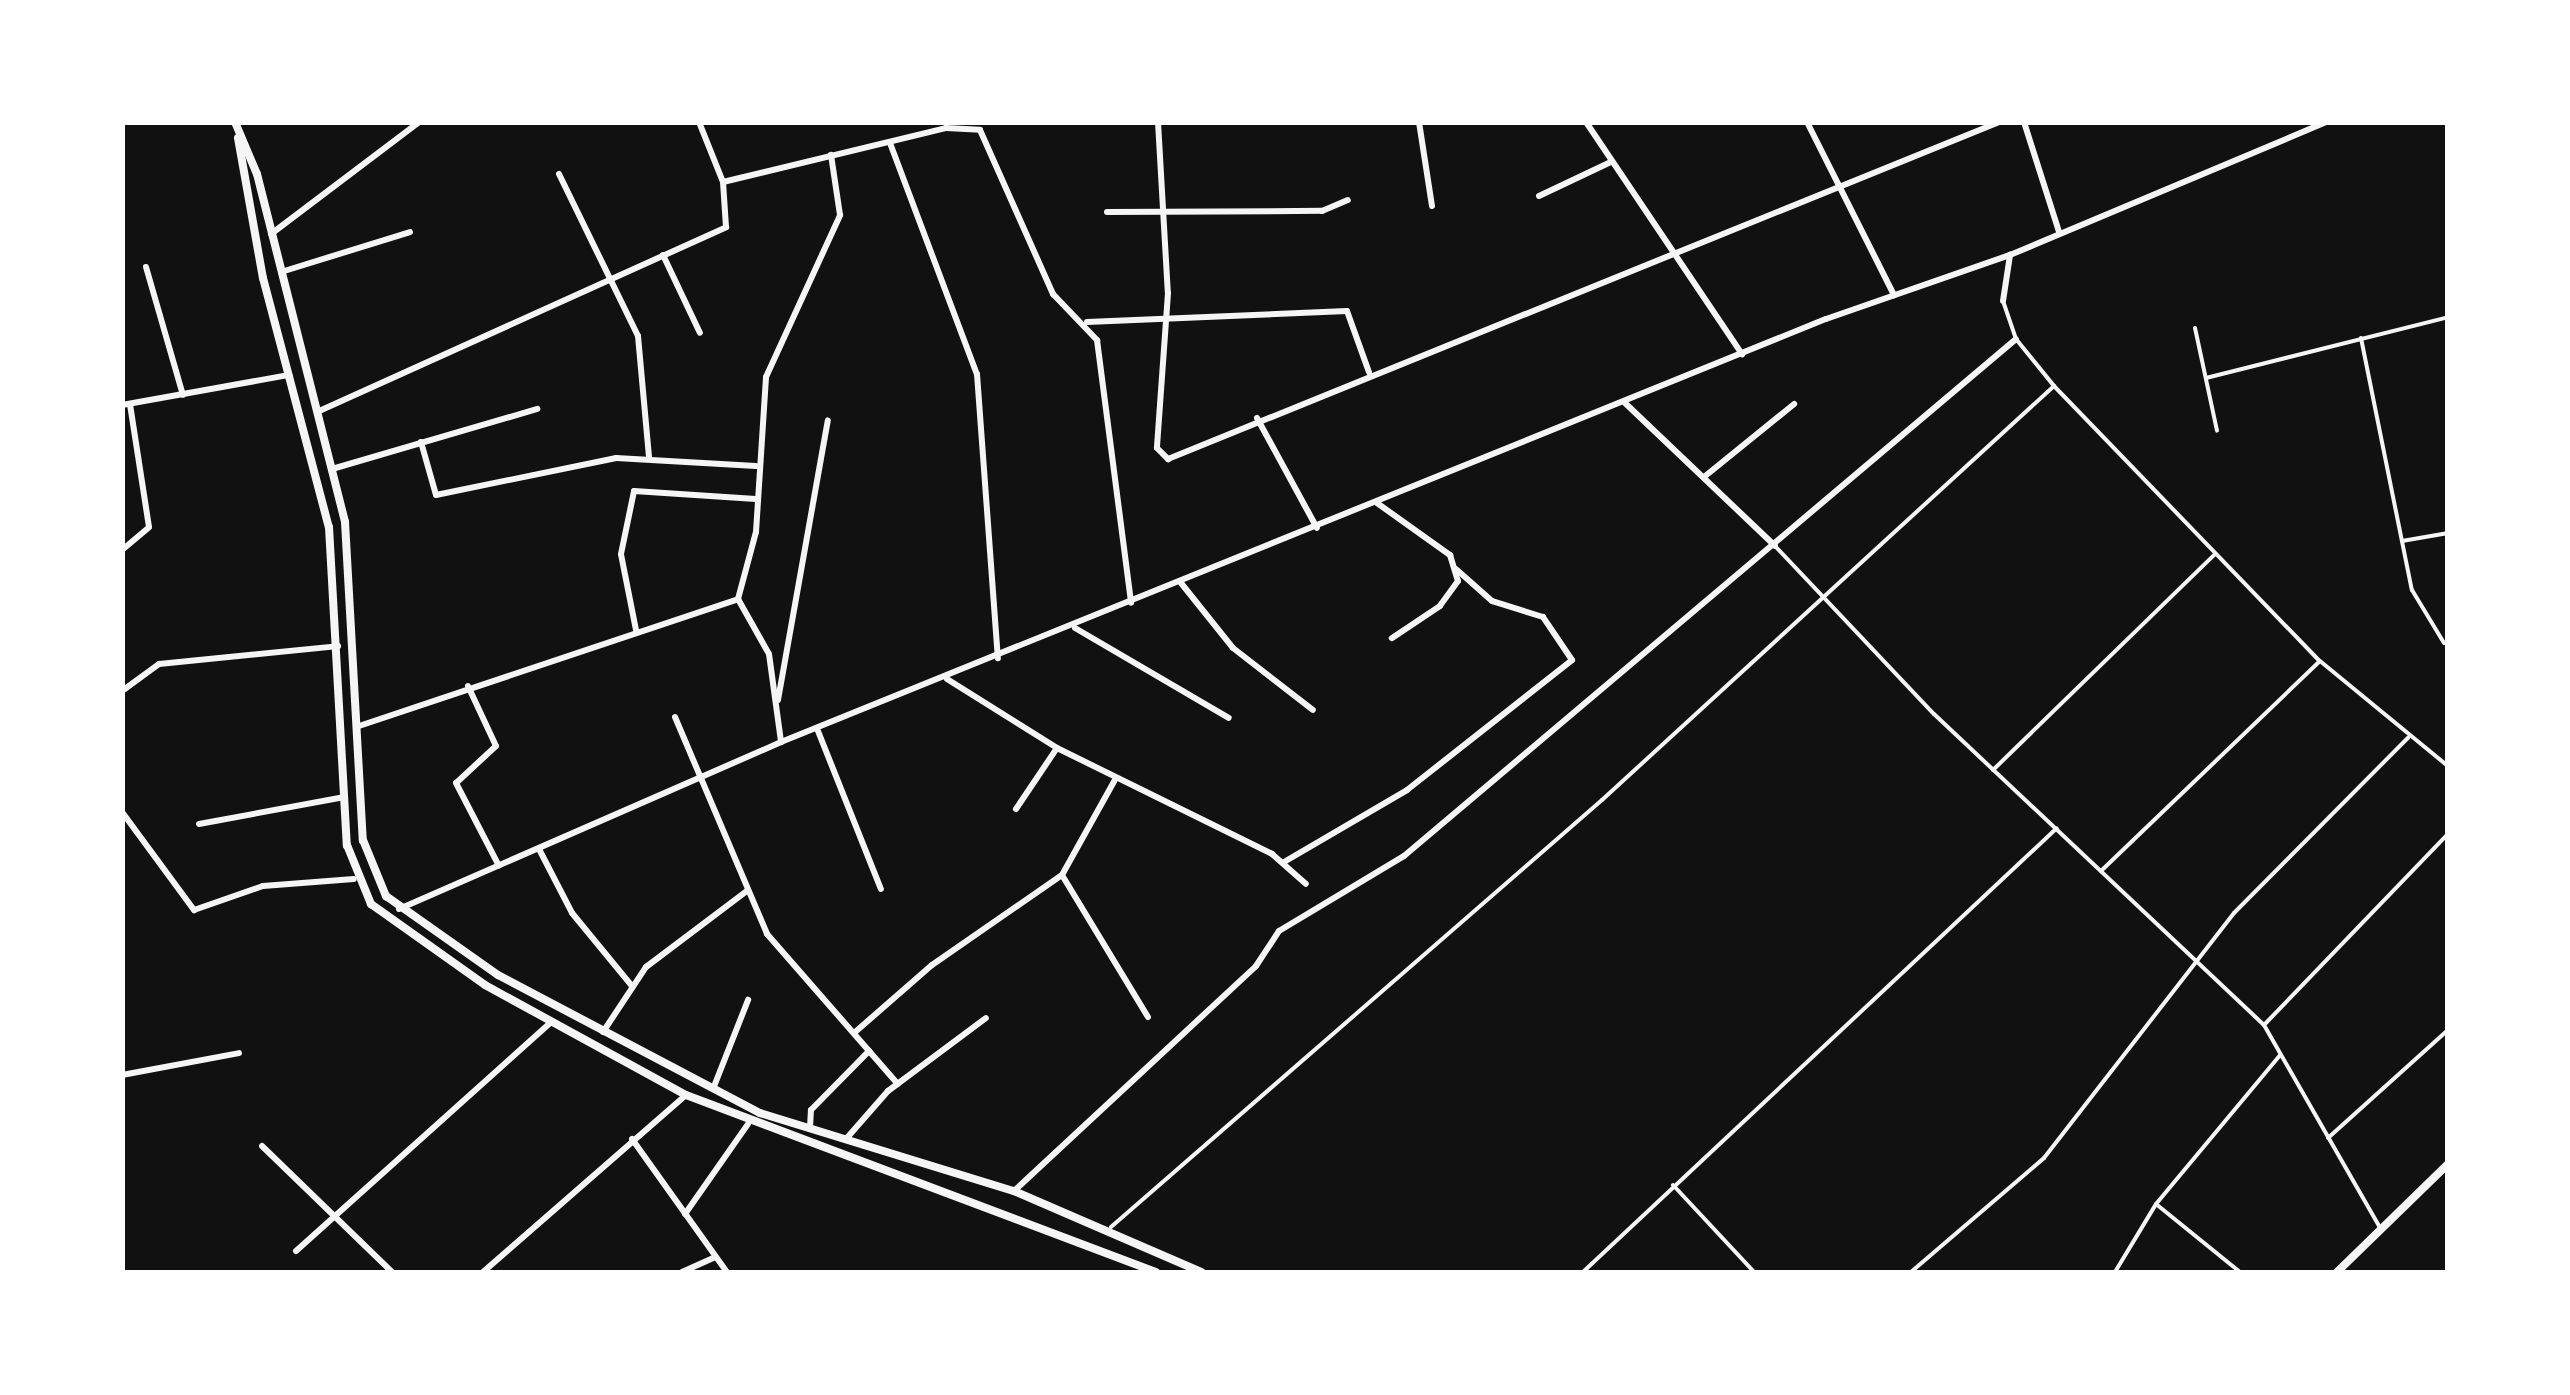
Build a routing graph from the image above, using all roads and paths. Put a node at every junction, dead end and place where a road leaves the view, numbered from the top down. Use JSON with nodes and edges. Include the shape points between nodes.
{"nodes":[{"id":1,"x":235,"y":122,"type":"edge"},
{"id":2,"x":419,"y":122,"type":"edge"},
{"id":3,"x":699,"y":122,"type":"edge"},
{"id":4,"x":1158,"y":122,"type":"edge"},
{"id":5,"x":1419,"y":122,"type":"edge"},
{"id":6,"x":1586,"y":122,"type":"edge"},
{"id":7,"x":1807,"y":122,"type":"edge"},
{"id":8,"x":1999,"y":122,"type":"edge"},
{"id":9,"x":2024,"y":122,"type":"edge"},
{"id":10,"x":2326,"y":122,"type":"edge"},
{"id":11,"x":946,"y":125,"type":"edge"},
{"id":12,"x":238,"y":134,"type":"junction"},
{"id":13,"x":890,"y":143,"type":"junction"},
{"id":14,"x":831,"y":155,"type":"junction"},
{"id":15,"x":1610,"y":162,"type":"junction"},
{"id":16,"x":559,"y":174,"type":"dead end"},
{"id":17,"x":722,"y":182,"type":"junction"},
{"id":18,"x":1842,"y":186,"type":"junction"},
{"id":19,"x":1539,"y":196,"type":"dead end"},
{"id":20,"x":1348,"y":200,"type":"dead end"},
{"id":21,"x":1432,"y":206,"type":"dead end"},
{"id":22,"x":1165,"y":210,"type":"junction"},
{"id":23,"x":1107,"y":212,"type":"dead end"},
{"id":24,"x":410,"y":232,"type":"dead end"},
{"id":25,"x":2059,"y":232,"type":"junction"},
{"id":26,"x":270,"y":234,"type":"junction"},
{"id":27,"x":1677,"y":253,"type":"junction"},
{"id":28,"x":664,"y":255,"type":"junction"},
{"id":29,"x":2010,"y":256,"type":"junction"},
{"id":30,"x":146,"y":268,"type":"dead end"},
{"id":31,"x":280,"y":272,"type":"junction"},
{"id":32,"x":614,"y":277,"type":"junction"},
{"id":33,"x":1894,"y":295,"type":"junction"},
{"id":34,"x":2003,"y":301,"type":"joint"},
{"id":35,"x":1167,"y":313,"type":"junction"},
{"id":36,"x":2448,"y":317,"type":"edge"},
{"id":37,"x":1086,"y":322,"type":"junction"},
{"id":38,"x":2195,"y":328,"type":"dead end"},
{"id":39,"x":700,"y":333,"type":"dead end"},
{"id":40,"x":2361,"y":338,"type":"junction"},
{"id":41,"x":2016,"y":339,"type":"junction"},
{"id":42,"x":1742,"y":354,"type":"junction"},
{"id":43,"x":1369,"y":372,"type":"junction"},
{"id":44,"x":289,"y":375,"type":"junction"},
{"id":45,"x":2206,"y":378,"type":"junction"},
{"id":46,"x":2054,"y":386,"type":"junction"},
{"id":47,"x":183,"y":394,"type":"junction"},
{"id":48,"x":1625,"y":403,"type":"junction"},
{"id":49,"x":126,"y":404,"type":"edge"},
{"id":50,"x":1794,"y":404,"type":"dead end"},
{"id":51,"x":537,"y":410,"type":"dead end"},
{"id":52,"x":316,"y":413,"type":"junction"},
{"id":53,"x":1256,"y":418,"type":"junction"},
{"id":54,"x":828,"y":420,"type":"dead end"},
{"id":55,"x":2217,"y":431,"type":"dead end"},
{"id":56,"x":422,"y":442,"type":"junction"},
{"id":57,"x":650,"y":457,"type":"junction"},
{"id":58,"x":756,"y":466,"type":"junction"},
{"id":59,"x":332,"y":470,"type":"junction"},
{"id":60,"x":1704,"y":477,"type":"junction"},
{"id":61,"x":756,"y":500,"type":"junction"},
{"id":62,"x":1377,"y":503,"type":"junction"},
{"id":63,"x":1317,"y":528,"type":"junction"},
{"id":64,"x":2448,"y":533,"type":"edge"},
{"id":65,"x":2402,"y":540,"type":"junction"},
{"id":66,"x":1775,"y":546,"type":"junction"},
{"id":67,"x":122,"y":550,"type":"edge"},
{"id":68,"x":2216,"y":552,"type":"junction"},
{"id":69,"x":1456,"y":569,"type":"junction"},
{"id":70,"x":1181,"y":583,"type":"junction"},
{"id":71,"x":738,"y":599,"type":"junction"},
{"id":72,"x":1823,"y":602,"type":"junction"},
{"id":73,"x":1131,"y":604,"type":"junction"},
{"id":74,"x":1074,"y":627,"type":"junction"},
{"id":75,"x":636,"y":630,"type":"junction"},
{"id":76,"x":1392,"y":638,"type":"dead end"},
{"id":77,"x":2444,"y":643,"type":"dead end"},
{"id":78,"x":339,"y":646,"type":"junction"},
{"id":79,"x":998,"y":658,"type":"junction"},
{"id":80,"x":2320,"y":661,"type":"junction"},
{"id":81,"x":946,"y":679,"type":"junction"},
{"id":82,"x":468,"y":686,"type":"junction"},
{"id":83,"x":122,"y":691,"type":"edge"},
{"id":84,"x":778,"y":700,"type":"junction"},
{"id":85,"x":1313,"y":710,"type":"dead end"},
{"id":86,"x":675,"y":716,"type":"dead end"},
{"id":87,"x":1229,"y":718,"type":"dead end"},
{"id":88,"x":359,"y":726,"type":"junction"},
{"id":89,"x":818,"y":731,"type":"junction"},
{"id":90,"x":2408,"y":738,"type":"junction"},
{"id":91,"x":781,"y":742,"type":"junction"},
{"id":92,"x":1057,"y":748,"type":"junction"},
{"id":93,"x":2448,"y":766,"type":"edge"},
{"id":94,"x":1993,"y":770,"type":"junction"},
{"id":95,"x":701,"y":778,"type":"junction"},
{"id":96,"x":1116,"y":778,"type":"junction"},
{"id":97,"x":344,"y":797,"type":"junction"},
{"id":98,"x":1016,"y":809,"type":"dead end"},
{"id":99,"x":122,"y":812,"type":"edge"},
{"id":100,"x":199,"y":824,"type":"dead end"},
{"id":101,"x":2057,"y":828,"type":"junction"},
{"id":102,"x":2448,"y":834,"type":"edge"},
{"id":103,"x":539,"y":849,"type":"junction"},
{"id":104,"x":1284,"y":862,"type":"junction"},
{"id":105,"x":499,"y":866,"type":"junction"},
{"id":106,"x":2101,"y":871,"type":"junction"},
{"id":107,"x":1062,"y":875,"type":"junction"},
{"id":108,"x":354,"y":879,"type":"junction"},
{"id":109,"x":1306,"y":884,"type":"dead end"},
{"id":110,"x":881,"y":889,"type":"dead end"},
{"id":111,"x":747,"y":891,"type":"junction"},
{"id":112,"x":398,"y":909,"type":"junction"},
{"id":113,"x":2192,"y":961,"type":"junction"},
{"id":114,"x":632,"y":986,"type":"junction"},
{"id":115,"x":748,"y":1000,"type":"dead end"},
{"id":116,"x":1148,"y":1016,"type":"dead end"},
{"id":117,"x":986,"y":1018,"type":"dead end"},
{"id":118,"x":550,"y":1022,"type":"junction"},
{"id":119,"x":2264,"y":1025,"type":"junction"},
{"id":120,"x":2448,"y":1030,"type":"edge"},
{"id":121,"x":602,"y":1034,"type":"junction"},
{"id":122,"x":854,"y":1034,"type":"junction"},
{"id":123,"x":869,"y":1051,"type":"junction"},
{"id":124,"x":239,"y":1054,"type":"dead end"},
{"id":125,"x":2280,"y":1055,"type":"junction"},
{"id":126,"x":122,"y":1075,"type":"edge"},
{"id":127,"x":898,"y":1084,"type":"junction"},
{"id":128,"x":713,"y":1090,"type":"junction"},
{"id":129,"x":686,"y":1095,"type":"junction"},
{"id":130,"x":748,"y":1124,"type":"junction"},
{"id":131,"x":810,"y":1129,"type":"junction"},
{"id":132,"x":2328,"y":1138,"type":"junction"},
{"id":133,"x":632,"y":1139,"type":"junction"},
{"id":134,"x":845,"y":1140,"type":"junction"},
{"id":135,"x":262,"y":1146,"type":"dead end"},
{"id":136,"x":2448,"y":1164,"type":"edge"},
{"id":137,"x":1673,"y":1185,"type":"junction"},
{"id":138,"x":1014,"y":1191,"type":"junction"},
{"id":139,"x":2156,"y":1204,"type":"junction"},
{"id":140,"x":331,"y":1210,"type":"junction"},
{"id":141,"x":685,"y":1214,"type":"junction"},
{"id":142,"x":1111,"y":1227,"type":"junction"},
{"id":143,"x":2381,"y":1228,"type":"junction"},
{"id":144,"x":296,"y":1251,"type":"dead end"},
{"id":145,"x":716,"y":1256,"type":"junction"},
{"id":146,"x":392,"y":1272,"type":"edge"},
{"id":147,"x":482,"y":1272,"type":"edge"},
{"id":148,"x":682,"y":1272,"type":"edge"},
{"id":149,"x":727,"y":1272,"type":"edge"},
{"id":150,"x":1156,"y":1272,"type":"edge"},
{"id":151,"x":1201,"y":1272,"type":"edge"},
{"id":152,"x":1582,"y":1272,"type":"edge"},
{"id":153,"x":1754,"y":1272,"type":"edge"},
{"id":154,"x":1912,"y":1272,"type":"edge"},
{"id":155,"x":2115,"y":1272,"type":"edge"},
{"id":156,"x":2240,"y":1272,"type":"edge"},
{"id":157,"x":2337,"y":1272,"type":"edge"}],
"edges":[{"from":1,"to":12,"type":"main road"},
{"from":2,"to":26,"type":"street"},
{"from":3,"to":17,"type":"street"},
{"from":4,"to":22,"type":"street"},
{"from":5,"to":21,"type":"street"},
{"from":6,"to":15,"type":"street"},
{"from":7,"to":18,"type":"street"},
{"from":8,"to":18,"type":"street"},
{"from":9,"to":25,"type":"street"},
{"from":10,"to":25,"type":"street"},
{"from":11,"to":13,"type":"street"},
{"from":11,"to":37,"type":"street","via":[[980,130],[1052,294]]},
{"from":12,"to":26,"type":"main road"},
{"from":12,"to":44,"type":"main road"},
{"from":13,"to":14,"type":"street"},
{"from":13,"to":79,"type":"street","via":[[977,374]]},
{"from":14,"to":17,"type":"street"},
{"from":14,"to":58,"type":"street","via":[[838,224],[766,377]]},
{"from":15,"to":19,"type":"street"},
{"from":15,"to":27,"type":"street"},
{"from":16,"to":32,"type":"street"},
{"from":17,"to":28,"type":"street","via":[[730,223]]},
{"from":18,"to":27,"type":"street"},
{"from":18,"to":33,"type":"street"},
{"from":20,"to":22,"type":"street","via":[[1322,211]]},
{"from":22,"to":23,"type":"street"},
{"from":22,"to":35,"type":"street"},
{"from":24,"to":31,"type":"street"},
{"from":25,"to":29,"type":"street"},
{"from":26,"to":31,"type":"main road"},
{"from":27,"to":42,"type":"street"},
{"from":27,"to":43,"type":"street"},
{"from":28,"to":32,"type":"street"},
{"from":28,"to":39,"type":"street"},
{"from":29,"to":33,"type":"street"},
{"from":29,"to":34,"type":"street"},
{"from":30,"to":47,"type":"street"},
{"from":31,"to":52,"type":"main road"},
{"from":32,"to":52,"type":"street","via":[[482,345]]},
{"from":32,"to":57,"type":"street","via":[[645,364]]},
{"from":33,"to":42,"type":"street"},
{"from":34,"to":41,"type":"street"},
{"from":35,"to":37,"type":"street"},
{"from":35,"to":43,"type":"street","via":[[1347,312]]},
{"from":35,"to":53,"type":"street","via":[[1161,457]]},
{"from":36,"to":40,"type":"street"},
{"from":37,"to":73,"type":"street","via":[[1097,340]]},
{"from":38,"to":45,"type":"street"},
{"from":40,"to":45,"type":"street"},
{"from":40,"to":65,"type":"street"},
{"from":41,"to":46,"type":"street"},
{"from":41,"to":66,"type":"street"},
{"from":42,"to":48,"type":"street"},
{"from":43,"to":53,"type":"street"},
{"from":44,"to":47,"type":"street"},
{"from":44,"to":78,"type":"main road","via":[[328,527]]},
{"from":45,"to":55,"type":"street"},
{"from":46,"to":68,"type":"street"},
{"from":46,"to":72,"type":"street"},
{"from":47,"to":49,"type":"street"},
{"from":48,"to":60,"type":"street"},
{"from":48,"to":62,"type":"street"},
{"from":49,"to":67,"type":"street","via":[[150,527]]},
{"from":50,"to":60,"type":"street"},
{"from":51,"to":56,"type":"street"},
{"from":52,"to":59,"type":"main road"},
{"from":53,"to":63,"type":"street"},
{"from":54,"to":84,"type":"street"},
{"from":56,"to":57,"type":"street","via":[[436,495]]},
{"from":56,"to":59,"type":"street"},
{"from":57,"to":58,"type":"street"},
{"from":58,"to":61,"type":"street"},
{"from":59,"to":88,"type":"main road","via":[[352,562]]},
{"from":60,"to":66,"type":"street"},
{"from":61,"to":71,"type":"street"},
{"from":61,"to":75,"type":"street","via":[[634,490],[621,554]]},
{"from":62,"to":63,"type":"street"},
{"from":62,"to":69,"type":"street"},
{"from":63,"to":70,"type":"street"},
{"from":64,"to":65,"type":"street"},
{"from":65,"to":77,"type":"street","via":[[2412,590]]},
{"from":66,"to":72,"type":"street"},
{"from":66,"to":138,"type":"street","via":[[1404,856],[1279,931],[1256,966]]},
{"from":68,"to":80,"type":"street"},
{"from":68,"to":94,"type":"street"},
{"from":69,"to":76,"type":"street","via":[[1455,592]]},
{"from":69,"to":104,"type":"street","via":[[1492,601],[1542,617],[1572,660],[1407,790]]},
{"from":70,"to":73,"type":"street"},
{"from":70,"to":85,"type":"street","via":[[1233,648]]},
{"from":71,"to":75,"type":"street"},
{"from":71,"to":84,"type":"street","via":[[769,654]]},
{"from":72,"to":94,"type":"street"},
{"from":72,"to":142,"type":"street"},
{"from":73,"to":74,"type":"street"},
{"from":74,"to":79,"type":"street"},
{"from":74,"to":87,"type":"street"},
{"from":75,"to":82,"type":"street"},
{"from":78,"to":83,"type":"street","via":[[159,664]]},
{"from":78,"to":97,"type":"main road"},
{"from":79,"to":81,"type":"street"},
{"from":80,"to":90,"type":"street"},
{"from":80,"to":106,"type":"street"},
{"from":81,"to":89,"type":"street"},
{"from":81,"to":92,"type":"street"},
{"from":82,"to":88,"type":"street"},
{"from":82,"to":105,"type":"street","via":[[496,746],[456,783]]},
{"from":84,"to":91,"type":"street"},
{"from":86,"to":95,"type":"street"},
{"from":88,"to":112,"type":"main road","via":[[363,840],[370,872]]},
{"from":89,"to":91,"type":"street"},
{"from":89,"to":110,"type":"street"},
{"from":90,"to":93,"type":"street"},
{"from":90,"to":113,"type":"street"},
{"from":91,"to":95,"type":"street"},
{"from":92,"to":96,"type":"street"},
{"from":92,"to":98,"type":"street"},
{"from":94,"to":101,"type":"street"},
{"from":95,"to":103,"type":"street"},
{"from":95,"to":111,"type":"street"},
{"from":96,"to":104,"type":"street"},
{"from":96,"to":107,"type":"street"},
{"from":97,"to":100,"type":"street"},
{"from":97,"to":108,"type":"main road"},
{"from":99,"to":108,"type":"street","via":[[194,910],[263,886]]},
{"from":101,"to":106,"type":"street"},
{"from":101,"to":137,"type":"street"},
{"from":102,"to":119,"type":"street"},
{"from":103,"to":105,"type":"street"},
{"from":103,"to":114,"type":"street","via":[[572,913]]},
{"from":104,"to":109,"type":"street"},
{"from":105,"to":112,"type":"street"},
{"from":106,"to":113,"type":"street"},
{"from":107,"to":116,"type":"street"},
{"from":107,"to":122,"type":"street","via":[[932,964]]},
{"from":108,"to":118,"type":"main road","via":[[398,929]]},
{"from":111,"to":114,"type":"street"},
{"from":111,"to":122,"type":"street","via":[[767,934]]},
{"from":112,"to":121,"type":"main road"},
{"from":113,"to":119,"type":"street"},
{"from":113,"to":154,"type":"street","via":[[2044,1158]]},
{"from":114,"to":121,"type":"street"},
{"from":115,"to":128,"type":"street"},
{"from":117,"to":127,"type":"street"},
{"from":118,"to":129,"type":"main road"},
{"from":118,"to":140,"type":"street"},
{"from":119,"to":125,"type":"street"},
{"from":120,"to":132,"type":"street"},
{"from":121,"to":128,"type":"main road"},
{"from":122,"to":123,"type":"street"},
{"from":123,"to":127,"type":"street"},
{"from":123,"to":131,"type":"street","via":[[811,1110]]},
{"from":124,"to":126,"type":"street"},
{"from":125,"to":132,"type":"street"},
{"from":125,"to":139,"type":"street"},
{"from":127,"to":134,"type":"street"},
{"from":128,"to":131,"type":"main road"},
{"from":129,"to":130,"type":"main road"},
{"from":129,"to":133,"type":"street"},
{"from":130,"to":141,"type":"street"},
{"from":130,"to":150,"type":"main road","via":[[1002,1208]]},
{"from":131,"to":134,"type":"main road"},
{"from":132,"to":143,"type":"street"},
{"from":133,"to":141,"type":"street"},
{"from":133,"to":147,"type":"street"},
{"from":134,"to":138,"type":"main road"},
{"from":135,"to":140,"type":"street"},
{"from":136,"to":143,"type":"main road"},
{"from":137,"to":152,"type":"street"},
{"from":137,"to":153,"type":"street"},
{"from":138,"to":142,"type":"main road"},
{"from":139,"to":155,"type":"street"},
{"from":139,"to":156,"type":"street"},
{"from":140,"to":144,"type":"street"},
{"from":140,"to":146,"type":"street"},
{"from":141,"to":145,"type":"street"},
{"from":142,"to":151,"type":"main road"},
{"from":143,"to":157,"type":"main road"},
{"from":145,"to":148,"type":"street"},
{"from":145,"to":149,"type":"street"}]}
